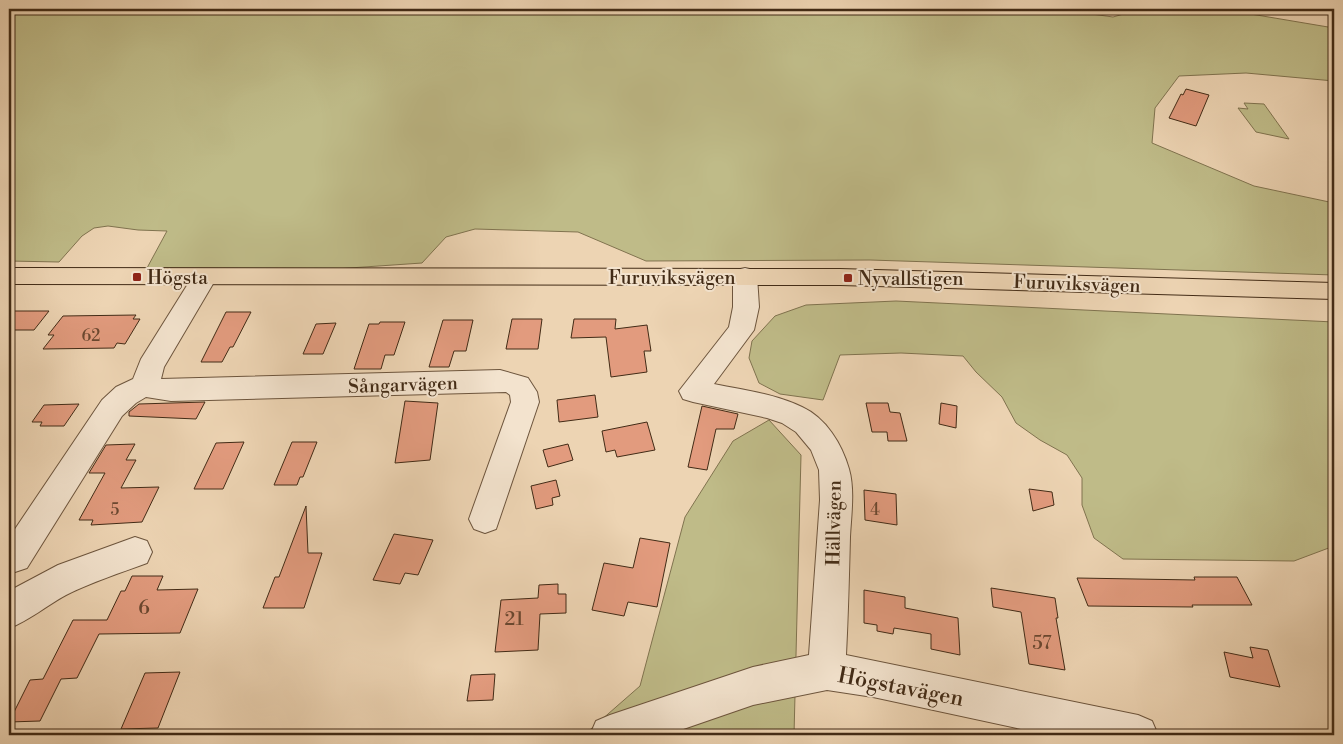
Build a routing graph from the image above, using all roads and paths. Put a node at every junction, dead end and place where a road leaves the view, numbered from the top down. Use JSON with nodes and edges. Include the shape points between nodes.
{"nodes":[{"id":1,"x":9,"y":276,"type":"edge"},
{"id":2,"x":745,"y":276,"type":"junction"},
{"id":3,"x":205,"y":277,"type":"junction"},
{"id":4,"x":1334,"y":291,"type":"edge"},
{"id":5,"x":147,"y":384,"type":"junction"},
{"id":6,"x":485,"y":518,"type":"dead end"},
{"id":7,"x":135,"y":552,"type":"dead end"},
{"id":8,"x":15,"y":557,"type":"dead end"},
{"id":9,"x":9,"y":611,"type":"edge"},
{"id":10,"x":827,"y":671,"type":"junction"},
{"id":11,"x":610,"y":735,"type":"edge"},
{"id":12,"x":1138,"y":735,"type":"edge"}],
"edges":[{"from":1,"to":3,"type":"main road","name":"Furuviksvägen"},
{"from":2,"to":3,"type":"main road","name":"Furuviksvägen"},
{"from":2,"to":4,"type":"main road","name":"Furuviksvägen"},
{"from":2,"to":10,"type":"street","name":"Hällvägen","via":[[746,307],[741,330],[693,391],[792,415],[823,442],[834,470],[836,500]]},
{"from":3,"to":5,"type":"street","via":[[151,366]]},
{"from":5,"to":6,"type":"street","name":"Sångarvägen","via":[[153,389],[170,390],[500,381],[516,384],[524,391],[525,402]]},
{"from":5,"to":8,"type":"street","via":[[126,395],[112,408]]},
{"from":7,"to":9,"type":"street","via":[[60,579]]},
{"from":10,"to":11,"type":"street","name":"Högstavägen","via":[[753,686]]},
{"from":10,"to":12,"type":"street","name":"Högstavägen"}]}
